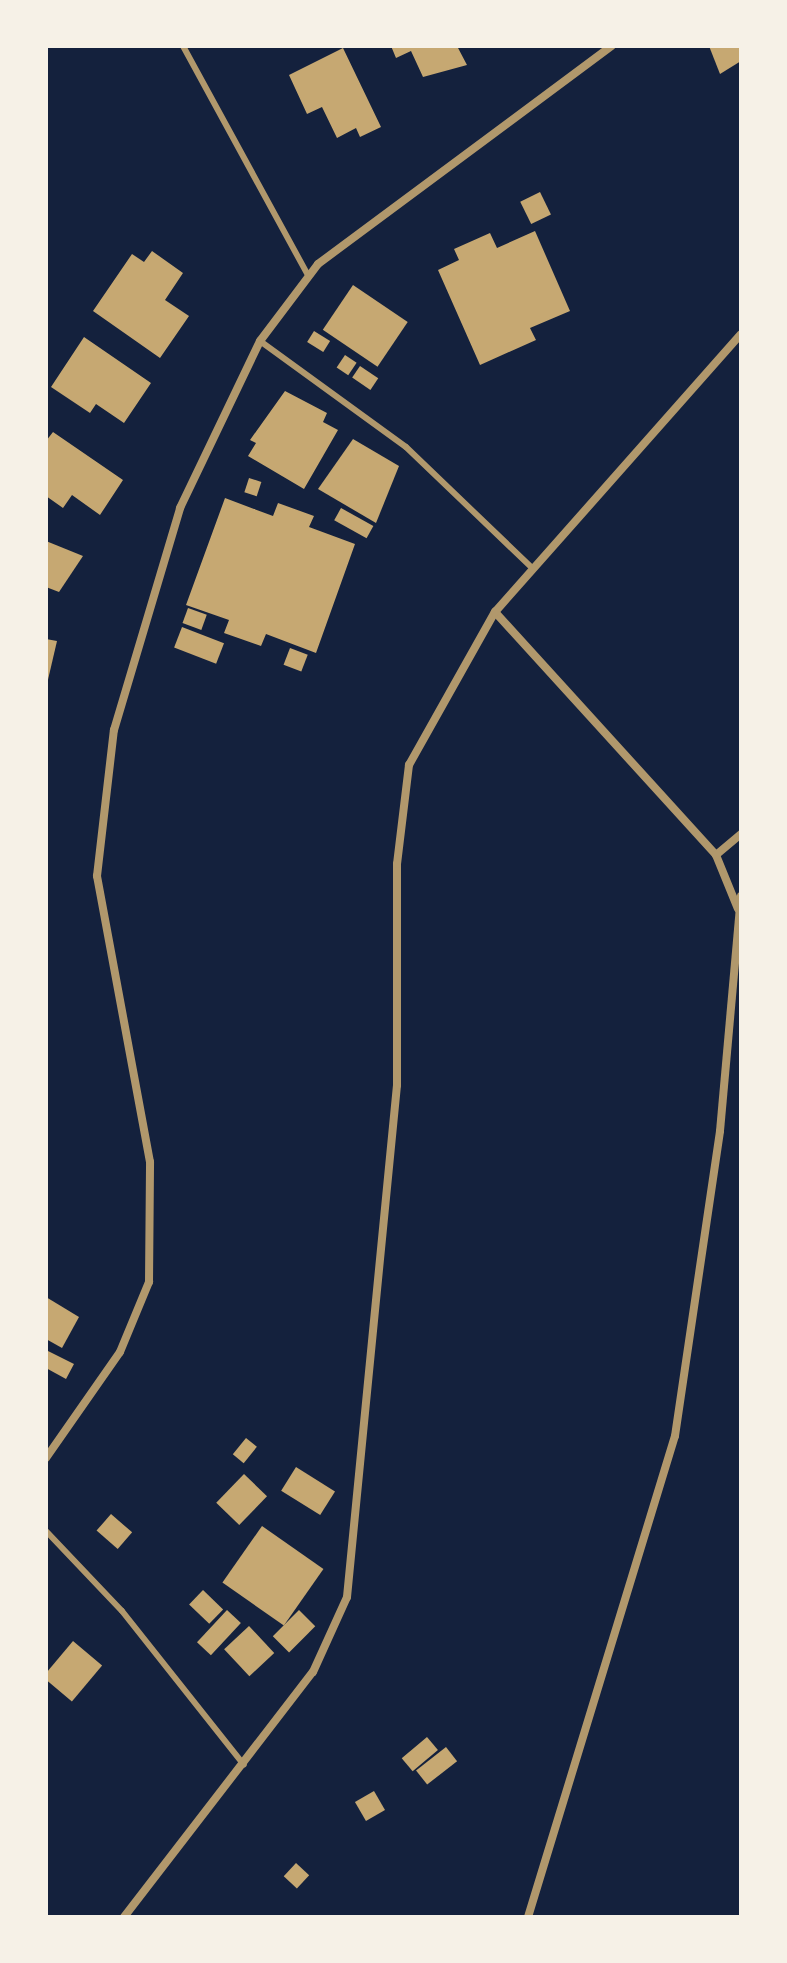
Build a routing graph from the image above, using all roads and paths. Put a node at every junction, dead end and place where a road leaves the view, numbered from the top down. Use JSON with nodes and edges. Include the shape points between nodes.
{"nodes":[{"id":1,"x":183,"y":46,"type":"edge"},
{"id":2,"x":612,"y":46,"type":"edge"},
{"id":3,"x":309,"y":277,"type":"junction"},
{"id":4,"x":741,"y":334,"type":"edge"},
{"id":5,"x":260,"y":341,"type":"junction"},
{"id":6,"x":532,"y":568,"type":"junction"},
{"id":7,"x":495,"y":612,"type":"junction"},
{"id":8,"x":741,"y":834,"type":"edge"},
{"id":9,"x":716,"y":855,"type":"junction"},
{"id":10,"x":741,"y":896,"type":"edge"},
{"id":11,"x":739,"y":913,"type":"edge"},
{"id":12,"x":46,"y":1458,"type":"edge"},
{"id":13,"x":46,"y":1531,"type":"edge"},
{"id":14,"x":244,"y":1765,"type":"junction"},
{"id":15,"x":124,"y":1917,"type":"edge"},
{"id":16,"x":528,"y":1917,"type":"edge"}],
"edges":[{"from":1,"to":3,"type":"lane"},
{"from":2,"to":3,"type":"street"},
{"from":3,"to":5,"type":"street"},
{"from":4,"to":6,"type":"street"},
{"from":5,"to":6,"type":"lane","via":[[406,447]]},
{"from":5,"to":12,"type":"street","via":[[180,508],[114,730],[97,876],[150,1162],[149,1282],[120,1352]]},
{"from":6,"to":7,"type":"street"},
{"from":7,"to":9,"type":"street"},
{"from":7,"to":14,"type":"street","via":[[409,765],[397,864],[397,1085],[347,1597],[313,1672]]},
{"from":8,"to":9,"type":"street"},
{"from":9,"to":11,"type":"street"},
{"from":10,"to":11,"type":"street"},
{"from":11,"to":16,"type":"street","via":[[720,1131],[675,1436]]},
{"from":13,"to":14,"type":"lane","via":[[122,1611]]},
{"from":14,"to":15,"type":"street"}]}
